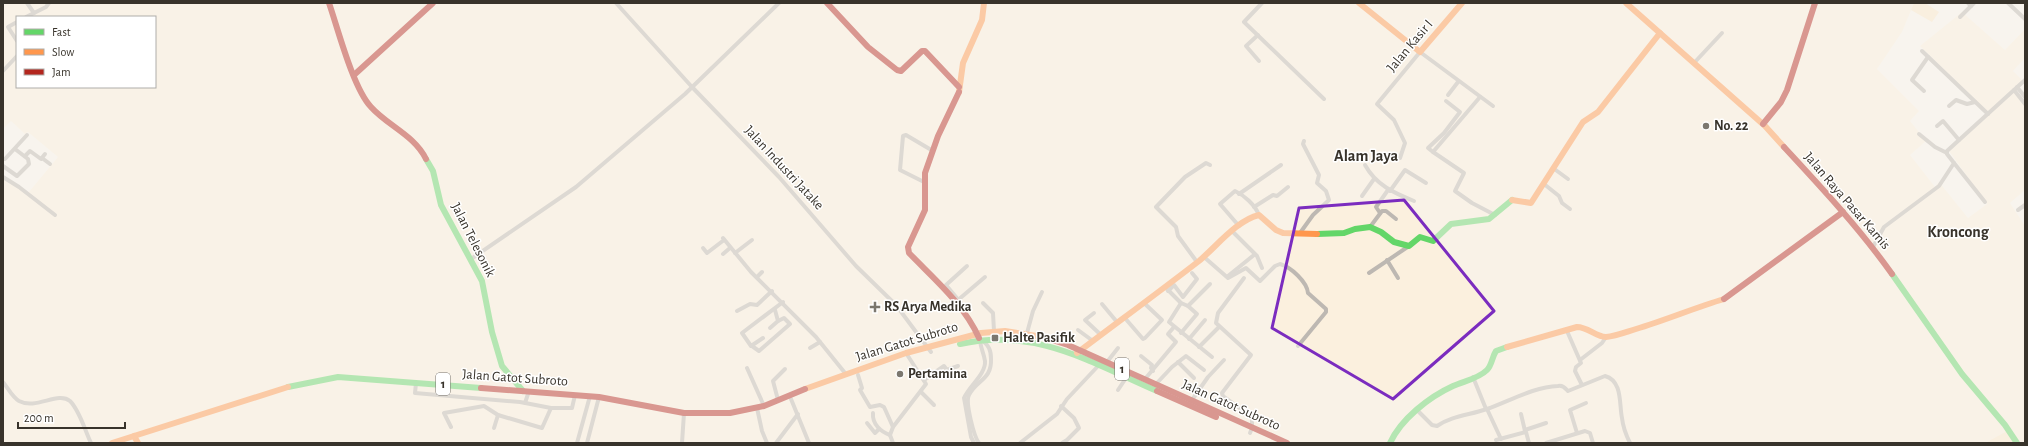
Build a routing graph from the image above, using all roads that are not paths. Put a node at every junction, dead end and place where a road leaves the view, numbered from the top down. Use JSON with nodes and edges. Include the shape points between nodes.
{"nodes":[{"id":1,"x":27,"y":3,"type":"edge"},
{"id":2,"x":49,"y":3,"type":"edge"},
{"id":3,"x":329,"y":3,"type":"edge"},
{"id":4,"x":433,"y":3,"type":"edge"},
{"id":5,"x":616,"y":3,"type":"edge"},
{"id":6,"x":779,"y":3,"type":"edge"},
{"id":7,"x":827,"y":3,"type":"edge"},
{"id":8,"x":984,"y":3,"type":"edge"},
{"id":9,"x":1262,"y":3,"type":"edge"},
{"id":10,"x":1361,"y":3,"type":"edge"},
{"id":11,"x":1462,"y":3,"type":"edge"},
{"id":12,"x":1626,"y":3,"type":"edge"},
{"id":13,"x":1815,"y":3,"type":"edge"},
{"id":14,"x":2008,"y":3,"type":"edge"},
{"id":15,"x":1971,"y":4,"type":"edge"},
{"id":16,"x":34,"y":13,"type":"junction"},
{"id":17,"x":28,"y":16,"type":"edge"},
{"id":18,"x":1960,"y":17,"type":"dead end"},
{"id":19,"x":2025,"y":19,"type":"edge"},
{"id":20,"x":16,"y":23,"type":"edge"},
{"id":21,"x":1660,"y":33,"type":"junction"},
{"id":22,"x":1722,"y":33,"type":"dead end"},
{"id":23,"x":1258,"y":35,"type":"junction"},
{"id":24,"x":16,"y":39,"type":"edge"},
{"id":25,"x":1922,"y":51,"type":"dead end"},
{"id":26,"x":1420,"y":52,"type":"junction"},
{"id":27,"x":16,"y":57,"type":"edge"},
{"id":28,"x":1928,"y":57,"type":"junction"},
{"id":29,"x":1259,"y":61,"type":"dead end"},
{"id":30,"x":1694,"y":63,"type":"junction"},
{"id":31,"x":3,"y":71,"type":"edge"},
{"id":32,"x":354,"y":75,"type":"junction"},
{"id":33,"x":2025,"y":80,"type":"edge"},
{"id":34,"x":1458,"y":82,"type":"junction"},
{"id":35,"x":692,"y":87,"type":"junction"},
{"id":36,"x":959,"y":87,"type":"junction"},
{"id":37,"x":2015,"y":89,"type":"junction"},
{"id":38,"x":1924,"y":90,"type":"dead end"},
{"id":39,"x":1448,"y":94,"type":"dead end"},
{"id":40,"x":1480,"y":96,"type":"junction"},
{"id":41,"x":2025,"y":97,"type":"edge"},
{"id":42,"x":1324,"y":99,"type":"dead end"},
{"id":43,"x":1446,"y":101,"type":"dead end"},
{"id":44,"x":1975,"y":102,"type":"junction"},
{"id":45,"x":2025,"y":104,"type":"edge"},
{"id":46,"x":1493,"y":106,"type":"dead end"},
{"id":47,"x":1949,"y":106,"type":"dead end"},
{"id":48,"x":1988,"y":114,"type":"junction"},
{"id":49,"x":1763,"y":124,"type":"junction"},
{"id":50,"x":1937,"y":126,"type":"dead end"},
{"id":51,"x":1919,"y":134,"type":"dead end"},
{"id":52,"x":27,"y":135,"type":"dead end"},
{"id":53,"x":1304,"y":140,"type":"dead end"},
{"id":54,"x":1959,"y":140,"type":"junction"},
{"id":55,"x":15,"y":149,"type":"junction"},
{"id":56,"x":933,"y":151,"type":"junction"},
{"id":57,"x":1433,"y":152,"type":"junction"},
{"id":58,"x":1946,"y":153,"type":"junction"},
{"id":59,"x":25,"y":156,"type":"junction"},
{"id":60,"x":4,"y":157,"type":"edge"},
{"id":61,"x":1400,"y":158,"type":"dead end"},
{"id":62,"x":1954,"y":163,"type":"junction"},
{"id":63,"x":50,"y":164,"type":"dead end"},
{"id":64,"x":3,"y":165,"type":"edge"},
{"id":65,"x":1210,"y":165,"type":"dead end"},
{"id":66,"x":1281,"y":165,"type":"dead end"},
{"id":67,"x":1365,"y":165,"type":"dead end"},
{"id":68,"x":1553,"y":168,"type":"junction"},
{"id":69,"x":3,"y":177,"type":"edge"},
{"id":70,"x":1374,"y":179,"type":"junction"},
{"id":71,"x":1568,"y":179,"type":"dead end"},
{"id":72,"x":924,"y":182,"type":"junction"},
{"id":73,"x":1426,"y":183,"type":"dead end"},
{"id":74,"x":1544,"y":184,"type":"junction"},
{"id":75,"x":1288,"y":187,"type":"dead end"},
{"id":76,"x":1389,"y":190,"type":"junction"},
{"id":77,"x":1239,"y":194,"type":"junction"},
{"id":78,"x":1362,"y":196,"type":"dead end"},
{"id":79,"x":1414,"y":201,"type":"dead end"},
{"id":80,"x":1985,"y":202,"type":"dead end"},
{"id":81,"x":1254,"y":207,"type":"junction"},
{"id":82,"x":2024,"y":207,"type":"edge"},
{"id":83,"x":1570,"y":209,"type":"dead end"},
{"id":84,"x":2018,"y":210,"type":"dead end"},
{"id":85,"x":1380,"y":212,"type":"junction"},
{"id":86,"x":1843,"y":212,"type":"junction"},
{"id":87,"x":55,"y":215,"type":"dead end"},
{"id":88,"x":1496,"y":215,"type":"junction"},
{"id":89,"x":1259,"y":216,"type":"junction"},
{"id":90,"x":1396,"y":218,"type":"dead end"},
{"id":91,"x":1239,"y":226,"type":"junction"},
{"id":92,"x":1370,"y":227,"type":"junction"},
{"id":93,"x":1232,"y":231,"type":"junction"},
{"id":94,"x":1300,"y":233,"type":"junction"},
{"id":95,"x":752,"y":240,"type":"dead end"},
{"id":96,"x":1409,"y":246,"type":"junction"},
{"id":97,"x":1873,"y":247,"type":"junction"},
{"id":98,"x":703,"y":248,"type":"dead end"},
{"id":99,"x":730,"y":248,"type":"junction"},
{"id":100,"x":735,"y":253,"type":"junction"},
{"id":101,"x":723,"y":254,"type":"dead end"},
{"id":102,"x":1254,"y":255,"type":"junction"},
{"id":103,"x":1204,"y":257,"type":"junction"},
{"id":104,"x":470,"y":259,"type":"junction"},
{"id":105,"x":1387,"y":260,"type":"junction"},
{"id":106,"x":1197,"y":262,"type":"junction"},
{"id":107,"x":967,"y":266,"type":"dead end"},
{"id":108,"x":1262,"y":268,"type":"dead end"},
{"id":109,"x":762,"y":272,"type":"dead end"},
{"id":110,"x":1192,"y":273,"type":"dead end"},
{"id":111,"x":1369,"y":273,"type":"dead end"},
{"id":112,"x":757,"y":277,"type":"junction"},
{"id":113,"x":985,"y":277,"type":"dead end"},
{"id":114,"x":1226,"y":277,"type":"junction"},
{"id":115,"x":1244,"y":278,"type":"dead end"},
{"id":116,"x":1398,"y":278,"type":"dead end"},
{"id":117,"x":1210,"y":284,"type":"dead end"},
{"id":118,"x":1167,"y":289,"type":"junction"},
{"id":119,"x":772,"y":291,"type":"junction"},
{"id":120,"x":1042,"y":292,"type":"dead end"},
{"id":121,"x":1183,"y":297,"type":"junction"},
{"id":122,"x":958,"y":300,"type":"junction"},
{"id":123,"x":783,"y":302,"type":"junction"},
{"id":124,"x":1144,"y":303,"type":"junction"},
{"id":125,"x":1180,"y":303,"type":"junction"},
{"id":126,"x":983,"y":304,"type":"dead end"},
{"id":127,"x":1102,"y":304,"type":"dead end"},
{"id":128,"x":1189,"y":304,"type":"junction"},
{"id":129,"x":959,"y":307,"type":"junction"},
{"id":130,"x":737,"y":310,"type":"dead end"},
{"id":131,"x":774,"y":310,"type":"junction"},
{"id":132,"x":1094,"y":313,"type":"dead end"},
{"id":133,"x":1124,"y":317,"type":"junction"},
{"id":134,"x":1205,"y":320,"type":"dead end"},
{"id":135,"x":778,"y":321,"type":"junction"},
{"id":136,"x":1117,"y":322,"type":"junction"},
{"id":137,"x":1174,"y":327,"type":"junction"},
{"id":138,"x":1219,"y":327,"type":"junction"},
{"id":139,"x":770,"y":328,"type":"dead end"},
{"id":140,"x":1078,"y":330,"type":"dead end"},
{"id":141,"x":994,"y":331,"type":"junction"},
{"id":142,"x":1567,"y":331,"type":"junction"},
{"id":143,"x":1181,"y":333,"type":"junction"},
{"id":144,"x":1027,"y":334,"type":"junction"},
{"id":145,"x":1101,"y":335,"type":"junction"},
{"id":146,"x":979,"y":336,"type":"junction"},
{"id":147,"x":1606,"y":337,"type":"junction"},
{"id":148,"x":763,"y":338,"type":"dead end"},
{"id":149,"x":1189,"y":339,"type":"junction"},
{"id":150,"x":1094,"y":340,"type":"junction"},
{"id":151,"x":820,"y":342,"type":"junction"},
{"id":152,"x":752,"y":346,"type":"junction"},
{"id":153,"x":1298,"y":346,"type":"dead end"},
{"id":154,"x":1199,"y":347,"type":"junction"},
{"id":155,"x":810,"y":348,"type":"dead end"},
{"id":156,"x":1118,"y":348,"type":"dead end"},
{"id":157,"x":930,"y":349,"type":"junction"},
{"id":158,"x":1080,"y":350,"type":"junction"},
{"id":159,"x":990,"y":351,"type":"junction"},
{"id":160,"x":982,"y":352,"type":"junction"},
{"id":161,"x":907,"y":355,"type":"junction"},
{"id":162,"x":1075,"y":355,"type":"junction"},
{"id":163,"x":1141,"y":356,"type":"dead end"},
{"id":164,"x":1212,"y":357,"type":"dead end"},
{"id":165,"x":1224,"y":360,"type":"dead end"},
{"id":166,"x":1580,"y":360,"type":"junction"},
{"id":167,"x":1178,"y":362,"type":"junction"},
{"id":168,"x":1102,"y":363,"type":"junction"},
{"id":169,"x":958,"y":366,"type":"dead end"},
{"id":170,"x":747,"y":368,"type":"dead end"},
{"id":171,"x":785,"y":369,"type":"dead end"},
{"id":172,"x":1204,"y":370,"type":"dead end"},
{"id":173,"x":1153,"y":371,"type":"junction"},
{"id":174,"x":845,"y":374,"type":"junction"},
{"id":175,"x":858,"y":375,"type":"junction"},
{"id":176,"x":1473,"y":377,"type":"junction"},
{"id":177,"x":1126,"y":378,"type":"junction"},
{"id":178,"x":1194,"y":378,"type":"dead end"},
{"id":179,"x":1145,"y":379,"type":"junction"},
{"id":180,"x":924,"y":380,"type":"junction"},
{"id":181,"x":3,"y":382,"type":"edge"},
{"id":182,"x":416,"y":382,"type":"junction"},
{"id":183,"x":1156,"y":384,"type":"junction"},
{"id":184,"x":1582,"y":385,"type":"junction"},
{"id":185,"x":1118,"y":390,"type":"dead end"},
{"id":186,"x":526,"y":391,"type":"junction"},
{"id":187,"x":921,"y":392,"type":"junction"},
{"id":188,"x":575,"y":395,"type":"junction"},
{"id":189,"x":590,"y":396,"type":"junction"},
{"id":190,"x":599,"y":397,"type":"junction"},
{"id":191,"x":791,"y":399,"type":"junction"},
{"id":192,"x":779,"y":400,"type":"junction"},
{"id":193,"x":1192,"y":400,"type":"junction"},
{"id":194,"x":525,"y":403,"type":"junction"},
{"id":195,"x":1586,"y":403,"type":"dead end"},
{"id":196,"x":934,"y":404,"type":"dead end"},
{"id":197,"x":1061,"y":406,"type":"junction"},
{"id":198,"x":760,"y":407,"type":"junction"},
{"id":199,"x":551,"y":408,"type":"junction"},
{"id":200,"x":1486,"y":409,"type":"junction"},
{"id":201,"x":1418,"y":411,"type":"junction"},
{"id":202,"x":684,"y":413,"type":"junction"},
{"id":203,"x":873,"y":413,"type":"dead end"},
{"id":204,"x":798,"y":414,"type":"junction"},
{"id":205,"x":1521,"y":414,"type":"dead end"},
{"id":206,"x":498,"y":415,"type":"junction"},
{"id":207,"x":868,"y":423,"type":"dead end"},
{"id":208,"x":1546,"y":424,"type":"dead end"},
{"id":209,"x":451,"y":427,"type":"dead end"},
{"id":210,"x":893,"y":427,"type":"junction"},
{"id":211,"x":494,"y":428,"type":"dead end"},
{"id":212,"x":879,"y":429,"type":"junction"},
{"id":213,"x":1251,"y":430,"type":"junction"},
{"id":214,"x":1525,"y":431,"type":"junction"},
{"id":215,"x":1577,"y":433,"type":"junction"},
{"id":216,"x":890,"y":435,"type":"junction"},
{"id":217,"x":134,"y":436,"type":"junction"},
{"id":218,"x":973,"y":437,"type":"junction"},
{"id":219,"x":1501,"y":439,"type":"junction"},
{"id":220,"x":1496,"y":440,"type":"dead end"},
{"id":221,"x":1275,"y":441,"type":"edge"},
{"id":222,"x":91,"y":443,"type":"edge"},
{"id":223,"x":112,"y":443,"type":"edge"},
{"id":224,"x":138,"y":443,"type":"edge"},
{"id":225,"x":577,"y":443,"type":"edge"},
{"id":226,"x":587,"y":443,"type":"edge"},
{"id":227,"x":682,"y":443,"type":"edge"},
{"id":228,"x":767,"y":443,"type":"edge"},
{"id":229,"x":776,"y":443,"type":"edge"},
{"id":230,"x":809,"y":443,"type":"edge"},
{"id":231,"x":893,"y":443,"type":"edge"},
{"id":232,"x":974,"y":443,"type":"edge"},
{"id":233,"x":979,"y":443,"type":"edge"},
{"id":234,"x":1020,"y":443,"type":"edge"},
{"id":235,"x":1062,"y":443,"type":"edge"},
{"id":236,"x":1286,"y":443,"type":"edge"},
{"id":237,"x":1390,"y":443,"type":"edge"},
{"id":238,"x":1529,"y":443,"type":"edge"},
{"id":239,"x":1546,"y":443,"type":"edge"},
{"id":240,"x":1593,"y":443,"type":"edge"},
{"id":241,"x":1630,"y":443,"type":"edge"},
{"id":242,"x":2017,"y":443,"type":"edge"}],
"edges":[{"from":1,"to":16,"type":"street"},
{"from":2,"to":16,"type":"street"},
{"from":3,"to":32,"type":"main road","name":"Jalan Telesonik"},
{"from":4,"to":32,"type":"main road"},
{"from":5,"to":35,"type":"street","name":"Jalan Industri Jatake"},
{"from":6,"to":35,"type":"street"},
{"from":7,"to":36,"type":"main road","via":[[868,47],[897,70],[901,71],[925,51]]},
{"from":8,"to":36,"type":"main road","via":[[982,20],[965,59]]},
{"from":9,"to":23,"type":"street","via":[[1244,22]]},
{"from":10,"to":26,"type":"main road"},
{"from":11,"to":26,"type":"main road","name":"Jalan Kasir I"},
{"from":12,"to":21,"type":"main road","name":"Jalan Raya Pasar Kamis"},
{"from":13,"to":49,"type":"main road","via":[[1788,90]]},
{"from":14,"to":19,"type":"street"},
{"from":15,"to":18,"type":"street"},
{"from":16,"to":17,"type":"street"},
{"from":20,"to":24,"type":"street","via":[[8,27]]},
{"from":21,"to":30,"type":"main road","name":"Jalan Raya Pasar Kamis"},
{"from":21,"to":68,"type":"main road","via":[[1598,112],[1583,122]]},
{"from":22,"to":30,"type":"street"},
{"from":23,"to":29,"type":"street","via":[[1246,46]]},
{"from":23,"to":42,"type":"street"},
{"from":25,"to":28,"type":"street"},
{"from":26,"to":34,"type":"street"},
{"from":26,"to":61,"type":"street","name":"Jalan Kasir I","via":[[1377,104],[1394,120],[1405,143]]},
{"from":27,"to":31,"type":"street"},
{"from":28,"to":38,"type":"street","via":[[1912,80]]},
{"from":28,"to":44,"type":"street"},
{"from":30,"to":49,"type":"main road","name":"Jalan Raya Pasar Kamis"},
{"from":32,"to":104,"type":"main road","name":"Jalan Telesonik","via":[[367,104],[412,140],[430,164],[443,210]]},
{"from":33,"to":37,"type":"street"},
{"from":34,"to":39,"type":"street"},
{"from":34,"to":40,"type":"street"},
{"from":35,"to":104,"type":"street","via":[[576,187]]},
{"from":35,"to":157,"type":"street","name":"Jalan Industri Jatake","via":[[779,176],[856,266],[896,305]]},
{"from":36,"to":56,"type":"main road"},
{"from":37,"to":41,"type":"street"},
{"from":37,"to":45,"type":"street"},
{"from":37,"to":48,"type":"street"},
{"from":40,"to":46,"type":"street"},
{"from":40,"to":57,"type":"street"},
{"from":43,"to":57,"type":"street","via":[[1460,112],[1428,148]]},
{"from":44,"to":47,"type":"street","via":[[1969,105],[1956,100]]},
{"from":44,"to":48,"type":"street"},
{"from":48,"to":54,"type":"street"},
{"from":49,"to":86,"type":"main road","name":"Jalan Raya Pasar Kamis"},
{"from":50,"to":54,"type":"street","via":[[1943,121]]},
{"from":51,"to":58,"type":"street"},
{"from":52,"to":55,"type":"street"},
{"from":53,"to":94,"type":"street","via":[[1306,152],[1319,175],[1317,183],[1326,191],[1329,200]]},
{"from":54,"to":58,"type":"street"},
{"from":55,"to":59,"type":"street"},
{"from":55,"to":60,"type":"street"},
{"from":56,"to":72,"type":"main road"},
{"from":56,"to":72,"type":"street","via":[[906,135],[903,136],[900,170]]},
{"from":57,"to":88,"type":"street","via":[[1464,173],[1455,191]]},
{"from":58,"to":62,"type":"street"},
{"from":59,"to":63,"type":"street","via":[[30,151],[40,159],[44,156]]},
{"from":59,"to":64,"type":"street","via":[[29,164],[17,176]]},
{"from":60,"to":64,"type":"street"},
{"from":62,"to":80,"type":"street"},
{"from":62,"to":97,"type":"street","via":[[1939,186],[1884,227]]},
{"from":65,"to":106,"type":"street","via":[[1206,163],[1193,170],[1156,207],[1176,227],[1178,236]]},
{"from":66,"to":77,"type":"street"},
{"from":67,"to":70,"type":"street"},
{"from":68,"to":71,"type":"street"},
{"from":68,"to":74,"type":"main road"},
{"from":69,"to":87,"type":"street"},
{"from":70,"to":76,"type":"street"},
{"from":70,"to":78,"type":"street"},
{"from":72,"to":129,"type":"main road","via":[[925,210],[908,249]]},
{"from":73,"to":76,"type":"street","via":[[1404,170]]},
{"from":74,"to":83,"type":"street"},
{"from":74,"to":88,"type":"main road","via":[[1531,203],[1511,200]]},
{"from":75,"to":81,"type":"street","via":[[1277,196],[1274,195]]},
{"from":76,"to":79,"type":"street"},
{"from":76,"to":85,"type":"street","via":[[1376,207]]},
{"from":77,"to":81,"type":"street"},
{"from":77,"to":91,"type":"street","via":[[1235,191],[1220,204]]},
{"from":81,"to":89,"type":"street"},
{"from":82,"to":84,"type":"street"},
{"from":85,"to":90,"type":"street","via":[[1386,211]]},
{"from":85,"to":92,"type":"street"},
{"from":86,"to":97,"type":"main road","name":"Jalan Raya Pasar Kamis"},
{"from":86,"to":147,"type":"main road","via":[[1727,298],[1640,329]]},
{"from":88,"to":96,"type":"main road","via":[[1489,219],[1455,222],[1433,241],[1420,237]]},
{"from":89,"to":91,"type":"main road"},
{"from":89,"to":94,"type":"main road","via":[[1279,232]]},
{"from":91,"to":93,"type":"main road"},
{"from":92,"to":94,"type":"main road","via":[[1344,233]]},
{"from":92,"to":96,"type":"main road","via":[[1394,242]]},
{"from":93,"to":102,"type":"street"},
{"from":93,"to":103,"type":"main road"},
{"from":95,"to":100,"type":"street"},
{"from":96,"to":105,"type":"street"},
{"from":97,"to":242,"type":"main road","name":"Jalan Raya Pasar Kamis","via":[[1962,374]]},
{"from":98,"to":99,"type":"street","via":[[707,252],[724,239]]},
{"from":99,"to":100,"type":"street"},
{"from":99,"to":101,"type":"street"},
{"from":100,"to":112,"type":"street"},
{"from":102,"to":108,"type":"street"},
{"from":102,"to":114,"type":"street"},
{"from":103,"to":106,"type":"main road"},
{"from":103,"to":114,"type":"street"},
{"from":104,"to":186,"type":"main road","name":"Jalan Telesonik","via":[[484,288],[492,332],[502,366]]},
{"from":105,"to":111,"type":"street"},
{"from":105,"to":116,"type":"street"},
{"from":106,"to":118,"type":"main road"},
{"from":107,"to":122,"type":"street","via":[[946,284]]},
{"from":109,"to":112,"type":"street"},
{"from":110,"to":121,"type":"street","via":[[1197,279]]},
{"from":112,"to":119,"type":"street"},
{"from":113,"to":122,"type":"street"},
{"from":114,"to":153,"type":"street","via":[[1230,278],[1246,268],[1260,281],[1280,264],[1304,282],[1308,293],[1326,309],[1326,312]]},
{"from":115,"to":138,"type":"street","via":[[1217,314],[1216,323]]},
{"from":117,"to":128,"type":"street"},
{"from":118,"to":121,"type":"street","via":[[1174,285]]},
{"from":118,"to":124,"type":"main road"},
{"from":118,"to":125,"type":"street"},
{"from":119,"to":123,"type":"street"},
{"from":119,"to":130,"type":"street","via":[[757,304],[750,304]]},
{"from":120,"to":144,"type":"street","via":[[1033,311]]},
{"from":121,"to":128,"type":"street"},
{"from":122,"to":129,"type":"street","via":[[961,304]]},
{"from":123,"to":131,"type":"street"},
{"from":123,"to":151,"type":"street"},
{"from":124,"to":133,"type":"main road"},
{"from":124,"to":133,"type":"street","via":[[1162,320],[1145,338]]},
{"from":125,"to":128,"type":"street"},
{"from":125,"to":137,"type":"street","via":[[1169,321]]},
{"from":126,"to":141,"type":"street","via":[[993,313]]},
{"from":127,"to":136,"type":"street"},
{"from":128,"to":143,"type":"street","via":[[1197,314]]},
{"from":129,"to":146,"type":"main road"},
{"from":131,"to":135,"type":"street"},
{"from":131,"to":152,"type":"street","via":[[742,333]]},
{"from":132,"to":145,"type":"street","via":[[1086,322]]},
{"from":133,"to":136,"type":"main road"},
{"from":134,"to":149,"type":"street"},
{"from":135,"to":139,"type":"street"},
{"from":135,"to":152,"type":"street","via":[[784,318],[790,324],[759,351]]},
{"from":136,"to":145,"type":"main road"},
{"from":137,"to":143,"type":"street"},
{"from":137,"to":173,"type":"street","via":[[1168,334],[1176,342]]},
{"from":138,"to":154,"type":"street"},
{"from":138,"to":213,"type":"street","via":[[1251,355],[1222,394],[1250,414],[1253,420]]},
{"from":140,"to":150,"type":"street"},
{"from":141,"to":144,"type":"main road","name":"Jalan Gatot Subroto","number":"1"},
{"from":141,"to":146,"type":"main road","name":"Jalan Gatot Subroto","number":"1"},
{"from":142,"to":147,"type":"main road","via":[[1581,327]]},
{"from":142,"to":166,"type":"street"},
{"from":142,"to":176,"type":"main road","via":[[1499,349],[1493,356],[1488,370]]},
{"from":143,"to":149,"type":"street"},
{"from":144,"to":158,"type":"main road","name":"Jalan Gatot Subroto","number":"1","via":[[1044,337]]},
{"from":145,"to":150,"type":"main road"},
{"from":146,"to":157,"type":"main road","name":"Jalan Gatot Subroto","number":"1"},
{"from":146,"to":157,"type":"main road","name":"Jalan Gatot Subroto","number":"1","via":[[941,349]]},
{"from":146,"to":159,"type":"street"},
{"from":146,"to":160,"type":"street"},
{"from":146,"to":162,"type":"main road","name":"Jalan Gatot Subroto","number":"1","via":[[1027,340]]},
{"from":147,"to":166,"type":"street"},
{"from":148,"to":152,"type":"street"},
{"from":149,"to":154,"type":"street"},
{"from":150,"to":158,"type":"main road"},
{"from":151,"to":155,"type":"street"},
{"from":151,"to":174,"type":"street"},
{"from":154,"to":164,"type":"street"},
{"from":156,"to":168,"type":"street"},
{"from":157,"to":161,"type":"main road","name":"Jalan Gatot Subroto","number":"1"},
{"from":158,"to":162,"type":"main road"},
{"from":158,"to":168,"type":"main road","name":"Jalan Gatot Subroto","number":"1"},
{"from":159,"to":160,"type":"street"},
{"from":159,"to":218,"type":"street","via":[[991,368],[988,375],[972,390],[968,398]]},
{"from":160,"to":218,"type":"street","via":[[984,367],[964,398]]},
{"from":161,"to":174,"type":"main road","name":"Jalan Gatot Subroto","number":"1"},
{"from":161,"to":175,"type":"main road","name":"Jalan Gatot Subroto","number":"1"},
{"from":161,"to":180,"type":"street"},
{"from":162,"to":168,"type":"main road","name":"Jalan Gatot Subroto","number":"1"},
{"from":163,"to":173,"type":"street","via":[[1152,364]]},
{"from":165,"to":193,"type":"street"},
{"from":166,"to":184,"type":"street","via":[[1581,363],[1575,370]]},
{"from":167,"to":172,"type":"street","via":[[1187,356]]},
{"from":167,"to":178,"type":"street"},
{"from":167,"to":183,"type":"street"},
{"from":168,"to":177,"type":"main road","name":"Jalan Gatot Subroto","number":"1"},
{"from":168,"to":179,"type":"main road","name":"Jalan Gatot Subroto","number":"1"},
{"from":168,"to":197,"type":"street"},
{"from":169,"to":180,"type":"street","via":[[948,370],[944,366]]},
{"from":170,"to":198,"type":"street"},
{"from":171,"to":192,"type":"street","via":[[773,381]]},
{"from":173,"to":179,"type":"street"},
{"from":174,"to":192,"type":"main road","name":"Jalan Gatot Subroto","number":"1"},
{"from":175,"to":191,"type":"main road","name":"Jalan Gatot Subroto","number":"1"},
{"from":175,"to":210,"type":"street","via":[[862,388],[860,390],[870,407],[884,407]]},
{"from":176,"to":200,"type":"street"},
{"from":176,"to":201,"type":"main road","via":[[1438,394]]},
{"from":177,"to":185,"type":"street"},
{"from":177,"to":213,"type":"main road","name":"Jalan Gatot Subroto","number":"1"},
{"from":179,"to":183,"type":"main road","name":"Jalan Gatot Subroto","number":"1"},
{"from":180,"to":187,"type":"street","via":[[926,385]]},
{"from":181,"to":222,"type":"street","via":[[16,399],[26,404],[38,404],[60,398],[69,400]]},
{"from":182,"to":186,"type":"main road","name":"Jalan Gatot Subroto","number":"1"},
{"from":182,"to":194,"type":"street","via":[[414,393]]},
{"from":182,"to":217,"type":"main road","name":"Jalan Gatot Subroto","number":"1","via":[[338,377],[306,383],[252,397]]},
{"from":183,"to":193,"type":"main road","name":"Jalan Gatot Subroto","number":"1"},
{"from":184,"to":200,"type":"street","via":[[1568,391],[1561,386],[1536,391]]},
{"from":184,"to":241,"type":"street","via":[[1603,376],[1610,377],[1618,391],[1622,418]]},
{"from":186,"to":188,"type":"main road","name":"Jalan Gatot Subroto","number":"1"},
{"from":186,"to":194,"type":"street"},
{"from":187,"to":196,"type":"street"},
{"from":187,"to":210,"type":"street"},
{"from":188,"to":189,"type":"main road","name":"Jalan Gatot Subroto","number":"1"},
{"from":188,"to":199,"type":"street","via":[[572,408]]},
{"from":189,"to":190,"type":"main road","name":"Jalan Gatot Subroto","number":"1"},
{"from":189,"to":225,"type":"street"},
{"from":190,"to":202,"type":"main road","name":"Jalan Gatot Subroto","number":"1"},
{"from":190,"to":226,"type":"street"},
{"from":191,"to":192,"type":"main road","name":"Jalan Gatot Subroto","number":"1"},
{"from":191,"to":204,"type":"street"},
{"from":192,"to":198,"type":"main road","name":"Jalan Gatot Subroto","number":"1"},
{"from":193,"to":213,"type":"main road","name":"Jalan Gatot Subroto","number":"1"},
{"from":194,"to":199,"type":"street"},
{"from":195,"to":215,"type":"street","via":[[1570,410]]},
{"from":197,"to":234,"type":"street","via":[[1057,414]]},
{"from":197,"to":235,"type":"street","via":[[1074,418],[1079,428]]},
{"from":198,"to":202,"type":"main road","name":"Jalan Gatot Subroto","number":"1","via":[[719,414]]},
{"from":198,"to":228,"type":"street","via":[[764,440]]},
{"from":199,"to":206,"type":"street","via":[[542,428]]},
{"from":200,"to":201,"type":"street","via":[[1448,419],[1435,426]]},
{"from":200,"to":219,"type":"street"},
{"from":201,"to":237,"type":"main road"},
{"from":202,"to":227,"type":"street"},
{"from":203,"to":212,"type":"street"},
{"from":204,"to":229,"type":"street"},
{"from":204,"to":230,"type":"street"},
{"from":205,"to":214,"type":"street"},
{"from":206,"to":209,"type":"street","via":[[484,406],[444,412]]},
{"from":206,"to":211,"type":"street"},
{"from":207,"to":212,"type":"street","via":[[875,433]]},
{"from":208,"to":214,"type":"street"},
{"from":210,"to":216,"type":"street"},
{"from":212,"to":216,"type":"street"},
{"from":213,"to":221,"type":"main road","name":"Jalan Gatot Subroto","number":"1"},
{"from":214,"to":219,"type":"street"},
{"from":214,"to":238,"type":"street"},
{"from":215,"to":239,"type":"street"},
{"from":215,"to":240,"type":"street","via":[[1589,432]]},
{"from":216,"to":231,"type":"street"},
{"from":217,"to":223,"type":"main road","name":"Jalan Gatot Subroto","number":"1"},
{"from":217,"to":224,"type":"main road"},
{"from":218,"to":232,"type":"street"},
{"from":218,"to":233,"type":"street"},
{"from":219,"to":220,"type":"street"},
{"from":221,"to":236,"type":"main road","name":"Jalan Gatot Subroto","number":"1"}]}
